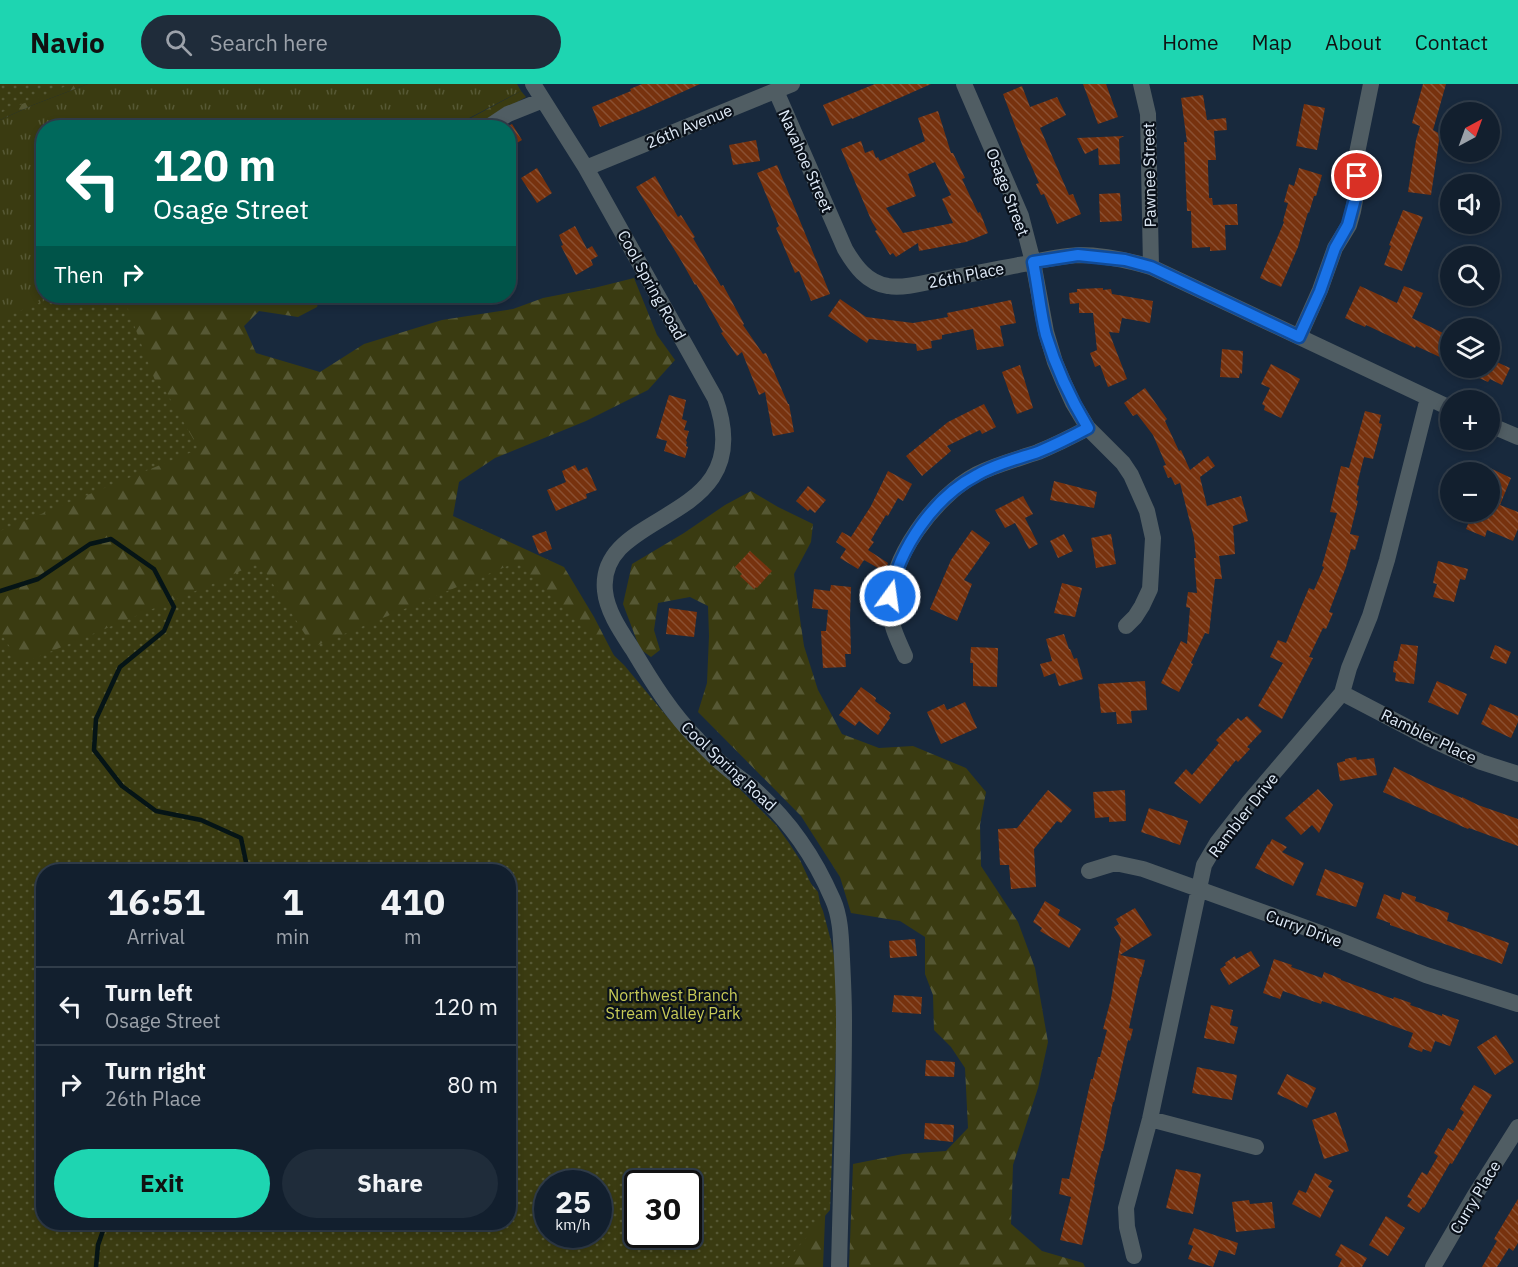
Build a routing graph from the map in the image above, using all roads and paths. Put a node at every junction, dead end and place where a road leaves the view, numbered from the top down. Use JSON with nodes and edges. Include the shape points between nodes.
{"nodes":[{"id":1,"x":533,"y":84,"type":"edge"},
{"id":2,"x":792,"y":84,"type":"edge"},
{"id":3,"x":964,"y":84,"type":"edge"},
{"id":4,"x":1141,"y":84,"type":"edge"},
{"id":5,"x":1371,"y":84,"type":"edge"},
{"id":6,"x":776,"y":91,"type":"junction"},
{"id":7,"x":543,"y":100,"type":"junction"},
{"id":8,"x":499,"y":120,"type":"edge"},
{"id":9,"x":586,"y":168,"type":"junction"},
{"id":10,"x":837,"y":231,"type":"joint"},
{"id":11,"x":1033,"y":262,"type":"junction"},
{"id":12,"x":1151,"y":267,"type":"junction"},
{"id":13,"x":1299,"y":337,"type":"junction"},
{"id":14,"x":1428,"y":398,"type":"junction"},
{"id":15,"x":1440,"y":403,"type":"edge"},
{"id":16,"x":1088,"y":428,"type":"junction"},
{"id":17,"x":1500,"y":429,"type":"edge"},
{"id":18,"x":1518,"y":437,"type":"edge"},
{"id":19,"x":1126,"y":626,"type":"dead end"},
{"id":20,"x":905,"y":656,"type":"dead end"},
{"id":21,"x":1342,"y":693,"type":"junction"},
{"id":22,"x":1518,"y":774,"type":"edge"},
{"id":23,"x":1089,"y":871,"type":"dead end"},
{"id":24,"x":1199,"y":890,"type":"junction"},
{"id":25,"x":1518,"y":1005,"type":"edge"},
{"id":26,"x":1150,"y":1119,"type":"junction"},
{"id":27,"x":1518,"y":1127,"type":"edge"},
{"id":28,"x":1256,"y":1147,"type":"dead end"},
{"id":29,"x":1134,"y":1256,"type":"dead end"},
{"id":30,"x":839,"y":1267,"type":"edge"},
{"id":31,"x":1433,"y":1267,"type":"edge"}],
"edges":[{"from":1,"to":7,"type":"street","name":"Cool Spring Road"},
{"from":2,"to":6,"type":"street","name":"26th Avenue"},
{"from":3,"to":11,"type":"street","name":"Osage Street","via":[[1021,216]]},
{"from":4,"to":12,"type":"street","name":"Pawnee Street","via":[[1148,114]]},
{"from":5,"to":13,"type":"street","via":[[1357,153],[1353,211]]},
{"from":6,"to":9,"type":"street","name":"26th Avenue"},
{"from":6,"to":10,"type":"street","name":"Navahoe Street"},
{"from":7,"to":8,"type":"street"},
{"from":7,"to":9,"type":"street","name":"Cool Spring Road"},
{"from":9,"to":30,"type":"street","name":"Cool Spring Road","via":[[715,398],[723,431],[721,459],[704,488],[631,538],[615,554],[606,578],[610,609],[676,716],[725,767],[780,814],[821,873],[835,903],[841,933],[844,997]]},
{"from":10,"to":11,"type":"street","name":"26th Place","via":[[860,272],[887,286],[955,278]]},
{"from":11,"to":12,"type":"street","name":"26th Place","via":[[1078,255]]},
{"from":11,"to":16,"type":"street","name":"Osage Street","via":[[1055,362]]},
{"from":12,"to":13,"type":"street","name":"26th Place"},
{"from":13,"to":14,"type":"street","name":"26th Place"},
{"from":14,"to":15,"type":"street","name":"26th Place"},
{"from":14,"to":21,"type":"street","name":"Rambler Drive","via":[[1387,560]]},
{"from":16,"to":19,"type":"street","name":"Osage Street","via":[[1131,475],[1147,511],[1153,538],[1150,589]]},
{"from":16,"to":20,"type":"street","via":[[976,475],[946,497],[925,520],[898,565],[890,596],[891,623]]},
{"from":17,"to":18,"type":"street"},
{"from":21,"to":22,"type":"street","name":"Rambler Place","via":[[1440,744]]},
{"from":21,"to":24,"type":"street","name":"Rambler Drive","via":[[1223,834],[1204,865]]},
{"from":23,"to":24,"type":"street","name":"Curry Drive","via":[[1115,864],[1143,869]]},
{"from":24,"to":25,"type":"street","name":"Curry Drive"},
{"from":24,"to":26,"type":"street","name":"Rambler Drive"},
{"from":26,"to":28,"type":"street"},
{"from":26,"to":29,"type":"street","name":"Rambler Drive","via":[[1126,1208]]},
{"from":27,"to":31,"type":"street","name":"Curry Place"}]}
